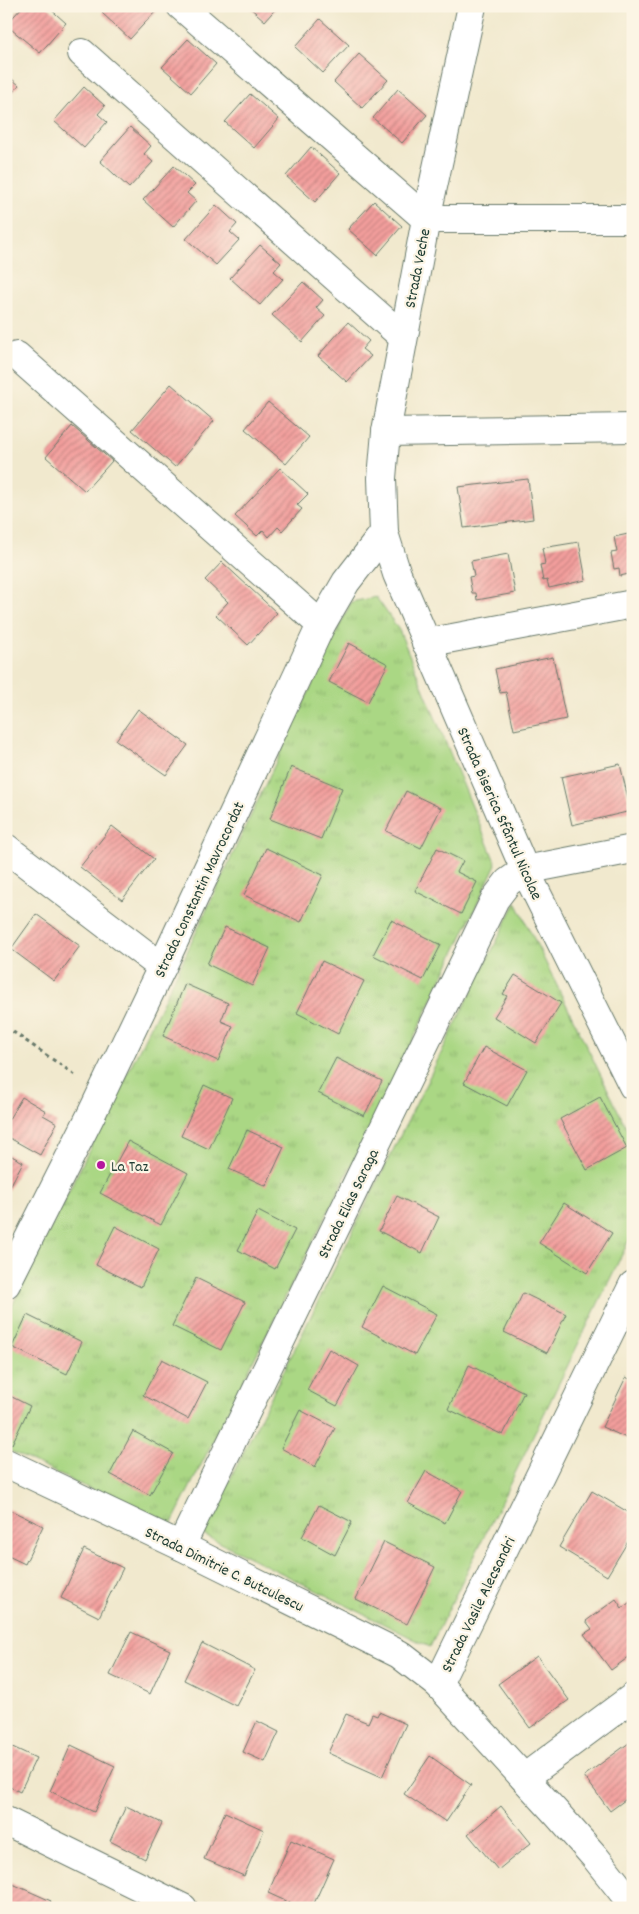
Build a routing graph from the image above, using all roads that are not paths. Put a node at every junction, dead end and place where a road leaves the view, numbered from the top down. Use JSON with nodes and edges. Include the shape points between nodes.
{"nodes":[{"id":1,"x":181,"y":6,"type":"edge"},
{"id":2,"x":472,"y":6,"type":"edge"},
{"id":3,"x":82,"y":53,"type":"dead end"},
{"id":4,"x":426,"y":219,"type":"junction"},
{"id":5,"x":633,"y":219,"type":"edge"},
{"id":6,"x":403,"y":337,"type":"junction"},
{"id":7,"x":17,"y":356,"type":"dead end"},
{"id":8,"x":633,"y":428,"type":"edge"},
{"id":9,"x":386,"y":432,"type":"junction"},
{"id":10,"x":384,"y":533,"type":"junction"},
{"id":11,"x":633,"y":604,"type":"edge"},
{"id":12,"x":321,"y":625,"type":"junction"},
{"id":13,"x":426,"y":642,"type":"junction"},
{"id":14,"x":6,"y":848,"type":"edge"},
{"id":15,"x":633,"y":849,"type":"edge"},
{"id":16,"x":525,"y":870,"type":"junction"},
{"id":17,"x":162,"y":967,"type":"junction"},
{"id":18,"x":633,"y":1086,"type":"edge"},
{"id":19,"x":14,"y":1246,"type":"edge"},
{"id":20,"x":6,"y":1284,"type":"edge"},
{"id":21,"x":633,"y":1285,"type":"edge"},
{"id":22,"x":6,"y":1463,"type":"edge"},
{"id":23,"x":181,"y":1546,"type":"junction"},
{"id":24,"x":438,"y":1684,"type":"junction"},
{"id":25,"x":633,"y":1696,"type":"edge"},
{"id":26,"x":524,"y":1778,"type":"junction"},
{"id":27,"x":6,"y":1821,"type":"edge"},
{"id":28,"x":633,"y":1905,"type":"edge"},
{"id":29,"x":183,"y":1908,"type":"edge"}],
"edges":[{"from":1,"to":4,"type":"street"},
{"from":2,"to":4,"type":"street","name":"Strada Veche"},
{"from":3,"to":6,"type":"street"},
{"from":4,"to":5,"type":"street"},
{"from":4,"to":6,"type":"street","name":"Strada Veche"},
{"from":6,"to":9,"type":"street","name":"Strada Veche"},
{"from":7,"to":12,"type":"street"},
{"from":8,"to":9,"type":"street"},
{"from":9,"to":10,"type":"street","name":"Strada Veche","via":[[382,486]]},
{"from":10,"to":12,"type":"street","name":"Strada Constantin Mavrocordat","via":[[350,576]]},
{"from":10,"to":13,"type":"street","name":"Strada Biserica Sfântul Nicolae","via":[[397,574]]},
{"from":11,"to":13,"type":"street"},
{"from":12,"to":17,"type":"street","name":"Strada Constantin Mavrocordat"},
{"from":13,"to":16,"type":"street","name":"Strada Biserica Sfântul Nicolae"},
{"from":14,"to":17,"type":"street"},
{"from":15,"to":16,"type":"street"},
{"from":16,"to":18,"type":"street","name":"Strada Biserica Sfântul Nicolae"},
{"from":16,"to":23,"type":"street","name":"Strada Elias Saraga","via":[[508,882],[495,899]]},
{"from":17,"to":19,"type":"street","name":"Strada Constantin Mavrocordat","via":[[102,1092]]},
{"from":19,"to":20,"type":"street","name":"Strada Constantin Mavrocordat"},
{"from":21,"to":24,"type":"street","name":"Strada Vasile Alecsandri"},
{"from":22,"to":23,"type":"street","name":"Strada Dimitrie C. Butculescu"},
{"from":23,"to":24,"type":"street","name":"Strada Dimitrie C. Butculescu","via":[[399,1654]]},
{"from":24,"to":26,"type":"street","name":"Strada Vasile Alecsandri"},
{"from":25,"to":26,"type":"street"},
{"from":26,"to":28,"type":"street","name":"Strada Vasile Alecsandri"},
{"from":27,"to":29,"type":"street"}]}
